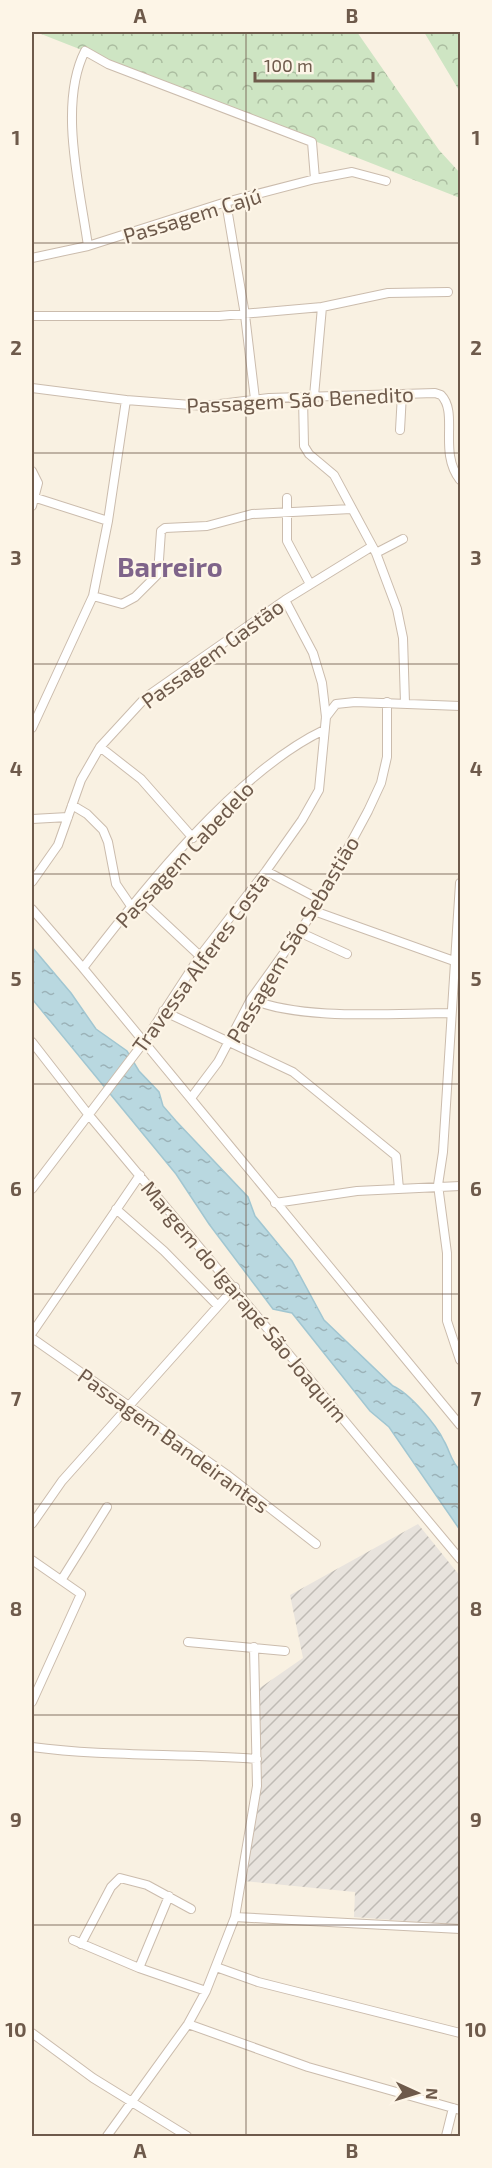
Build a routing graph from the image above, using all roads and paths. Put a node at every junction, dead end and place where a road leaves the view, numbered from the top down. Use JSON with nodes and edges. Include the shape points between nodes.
{"nodes":[{"id":1,"x":315,"y":179,"type":"junction"},
{"id":2,"x":386,"y":181,"type":"dead end"},
{"id":3,"x":226,"y":202,"type":"junction"},
{"id":4,"x":88,"y":246,"type":"junction"},
{"id":5,"x":32,"y":258,"type":"edge"},
{"id":6,"x":448,"y":292,"type":"dead end"},
{"id":7,"x":322,"y":307,"type":"junction"},
{"id":8,"x":245,"y":315,"type":"junction"},
{"id":9,"x":32,"y":316,"type":"edge"},
{"id":10,"x":32,"y":388,"type":"edge"},
{"id":11,"x":402,"y":394,"type":"junction"},
{"id":12,"x":314,"y":396,"type":"junction"},
{"id":13,"x":303,"y":397,"type":"junction"},
{"id":14,"x":255,"y":399,"type":"junction"},
{"id":15,"x":126,"y":400,"type":"junction"},
{"id":16,"x":400,"y":430,"type":"dead end"},
{"id":17,"x":32,"y":471,"type":"edge"},
{"id":18,"x":460,"y":480,"type":"edge"},
{"id":19,"x":288,"y":498,"type":"dead end"},
{"id":20,"x":32,"y":501,"type":"edge"},
{"id":21,"x":351,"y":509,"type":"junction"},
{"id":22,"x":287,"y":512,"type":"junction"},
{"id":23,"x":108,"y":521,"type":"junction"},
{"id":24,"x":403,"y":539,"type":"dead end"},
{"id":25,"x":373,"y":550,"type":"junction"},
{"id":26,"x":310,"y":584,"type":"junction"},
{"id":27,"x":93,"y":596,"type":"junction"},
{"id":28,"x":285,"y":600,"type":"junction"},
{"id":29,"x":387,"y":702,"type":"junction"},
{"id":30,"x":405,"y":702,"type":"junction"},
{"id":31,"x":460,"y":706,"type":"edge"},
{"id":32,"x":326,"y":717,"type":"junction"},
{"id":33,"x":32,"y":728,"type":"edge"},
{"id":34,"x":324,"y":730,"type":"junction"},
{"id":35,"x":100,"y":747,"type":"junction"},
{"id":36,"x":72,"y":805,"type":"junction"},
{"id":37,"x":69,"y":817,"type":"junction"},
{"id":38,"x":32,"y":819,"type":"edge"},
{"id":39,"x":193,"y":837,"type":"junction"},
{"id":40,"x":266,"y":871,"type":"junction"},
{"id":41,"x":32,"y":882,"type":"edge"},
{"id":42,"x":460,"y":883,"type":"edge"},
{"id":43,"x":139,"y":899,"type":"junction"},
{"id":44,"x":321,"y":900,"type":"junction"},
{"id":45,"x":131,"y":906,"type":"junction"},
{"id":46,"x":32,"y":909,"type":"edge"},
{"id":47,"x":314,"y":911,"type":"junction"},
{"id":48,"x":299,"y":932,"type":"junction"},
{"id":49,"x":347,"y":954,"type":"dead end"},
{"id":50,"x":200,"y":956,"type":"junction"},
{"id":51,"x":454,"y":961,"type":"junction"},
{"id":52,"x":83,"y":968,"type":"junction"},
{"id":53,"x":251,"y":999,"type":"junction"},
{"id":54,"x":163,"y":1011,"type":"junction"},
{"id":55,"x":450,"y":1013,"type":"junction"},
{"id":56,"x":32,"y":1042,"type":"edge"},
{"id":57,"x":229,"y":1043,"type":"junction"},
{"id":58,"x":142,"y":1045,"type":"junction"},
{"id":59,"x":191,"y":1098,"type":"junction"},
{"id":60,"x":90,"y":1112,"type":"junction"},
{"id":61,"x":140,"y":1175,"type":"junction"},
{"id":62,"x":438,"y":1185,"type":"junction"},
{"id":63,"x":460,"y":1186,"type":"edge"},
{"id":64,"x":399,"y":1189,"type":"junction"},
{"id":65,"x":32,"y":1190,"type":"edge"},
{"id":66,"x":275,"y":1203,"type":"junction"},
{"id":67,"x":116,"y":1209,"type":"junction"},
{"id":68,"x":235,"y":1287,"type":"junction"},
{"id":69,"x":218,"y":1306,"type":"junction"},
{"id":70,"x":32,"y":1336,"type":"edge"},
{"id":71,"x":460,"y":1360,"type":"edge"},
{"id":72,"x":129,"y":1406,"type":"junction"},
{"id":73,"x":460,"y":1425,"type":"edge"},
{"id":74,"x":107,"y":1508,"type":"dead end"},
{"id":75,"x":32,"y":1524,"type":"edge"},
{"id":76,"x":316,"y":1544,"type":"dead end"},
{"id":77,"x":460,"y":1559,"type":"edge"},
{"id":78,"x":32,"y":1560,"type":"edge"},
{"id":79,"x":62,"y":1579,"type":"junction"},
{"id":80,"x":188,"y":1642,"type":"dead end"},
{"id":81,"x":254,"y":1647,"type":"junction"},
{"id":82,"x":285,"y":1651,"type":"dead end"},
{"id":83,"x":32,"y":1702,"type":"edge"},
{"id":84,"x":32,"y":1747,"type":"edge"},
{"id":85,"x":257,"y":1759,"type":"junction"},
{"id":86,"x":169,"y":1896,"type":"junction"},
{"id":87,"x":191,"y":1909,"type":"dead end"},
{"id":88,"x":236,"y":1917,"type":"junction"},
{"id":89,"x":460,"y":1929,"type":"edge"},
{"id":90,"x":216,"y":1967,"type":"junction"},
{"id":91,"x":139,"y":1968,"type":"junction"},
{"id":92,"x":206,"y":1991,"type":"junction"},
{"id":93,"x":188,"y":2024,"type":"junction"},
{"id":94,"x":32,"y":2032,"type":"edge"},
{"id":95,"x":460,"y":2033,"type":"edge"},
{"id":96,"x":133,"y":2103,"type":"junction"},
{"id":97,"x":457,"y":2109,"type":"edge"},
{"id":98,"x":107,"y":2136,"type":"edge"},
{"id":99,"x":187,"y":2136,"type":"edge"},
{"id":100,"x":446,"y":2136,"type":"edge"}],
"edges":[{"from":1,"to":2,"type":"street","name":"Passagem Cajú","via":[[352,172]]},
{"from":1,"to":3,"type":"street","name":"Passagem Cajú"},
{"from":1,"to":4,"type":"street","via":[[312,142],[119,69],[85,51],[75,70],[73,125]]},
{"from":3,"to":4,"type":"street","name":"Passagem Cajú"},
{"from":3,"to":8,"type":"street"},
{"from":4,"to":5,"type":"street","name":"Passagem Cajú"},
{"from":6,"to":7,"type":"street","via":[[388,293]]},
{"from":7,"to":8,"type":"street"},
{"from":7,"to":12,"type":"street"},
{"from":8,"to":9,"type":"street"},
{"from":8,"to":14,"type":"street"},
{"from":10,"to":15,"type":"street","name":"Passagem São Benedito"},
{"from":11,"to":12,"type":"street","name":"Passagem São Benedito"},
{"from":11,"to":16,"type":"street"},
{"from":11,"to":18,"type":"street","name":"Passagem São Benedito","via":[[435,393],[445,398],[448,458]]},
{"from":12,"to":13,"type":"street","name":"Passagem São Benedito"},
{"from":13,"to":14,"type":"street","name":"Passagem São Benedito"},
{"from":13,"to":21,"type":"street","via":[[304,446],[334,475]]},
{"from":14,"to":15,"type":"street","name":"Passagem São Benedito","via":[[204,406]]},
{"from":15,"to":23,"type":"street"},
{"from":17,"to":20,"type":"street","via":[[38,483]]},
{"from":19,"to":22,"type":"street"},
{"from":20,"to":23,"type":"street"},
{"from":21,"to":22,"type":"street"},
{"from":21,"to":25,"type":"street"},
{"from":22,"to":26,"type":"street","via":[[287,541]]},
{"from":22,"to":27,"type":"street","via":[[252,514],[189,528],[165,528],[161,531],[159,572],[135,597],[122,604]]},
{"from":23,"to":27,"type":"street"},
{"from":24,"to":25,"type":"street","name":"Passagem Gastão"},
{"from":25,"to":26,"type":"street","name":"Passagem Gastão"},
{"from":25,"to":30,"type":"street","via":[[401,624]]},
{"from":26,"to":28,"type":"street","name":"Passagem Gastão"},
{"from":27,"to":33,"type":"street"},
{"from":28,"to":32,"type":"street","name":"Travessa Alferes Costa","via":[[313,653],[322,682]]},
{"from":28,"to":35,"type":"street","name":"Passagem Gastão","via":[[146,697]]},
{"from":29,"to":30,"type":"street"},
{"from":29,"to":32,"type":"street","via":[[336,704]]},
{"from":29,"to":44,"type":"street","name":"Passagem São Sebastião","via":[[389,739],[381,783]]},
{"from":30,"to":31,"type":"street"},
{"from":32,"to":34,"type":"street","name":"Travessa Alferes Costa"},
{"from":34,"to":39,"type":"street","name":"Passagem Cabedelo","via":[[259,774]]},
{"from":34,"to":40,"type":"street","name":"Travessa Alferes Costa","via":[[319,790]]},
{"from":35,"to":36,"type":"street","name":"Passagem Gastão"},
{"from":35,"to":39,"type":"street","via":[[141,779]]},
{"from":36,"to":37,"type":"street","name":"Passagem Gastão"},
{"from":36,"to":45,"type":"street","via":[[87,813],[103,830],[116,884]]},
{"from":37,"to":38,"type":"street"},
{"from":37,"to":41,"type":"street","name":"Passagem Gastão","via":[[53,853]]},
{"from":39,"to":43,"type":"street","name":"Passagem Cabedelo"},
{"from":40,"to":44,"type":"street"},
{"from":40,"to":50,"type":"street","name":"Travessa Alferes Costa"},
{"from":42,"to":51,"type":"street"},
{"from":43,"to":45,"type":"street","name":"Passagem Cabedelo"},
{"from":43,"to":50,"type":"street"},
{"from":44,"to":47,"type":"street","name":"Passagem São Sebastião"},
{"from":45,"to":52,"type":"street","name":"Passagem Cabedelo"},
{"from":46,"to":52,"type":"street"},
{"from":47,"to":48,"type":"street","name":"Passagem São Sebastião"},
{"from":47,"to":51,"type":"street"},
{"from":48,"to":49,"type":"street"},
{"from":48,"to":53,"type":"street","name":"Passagem São Sebastião"},
{"from":50,"to":54,"type":"street","name":"Travessa Alferes Costa"},
{"from":51,"to":55,"type":"street"},
{"from":52,"to":58,"type":"street"},
{"from":53,"to":55,"type":"street","via":[[290,1011]]},
{"from":53,"to":57,"type":"street","name":"Passagem São Sebastião"},
{"from":54,"to":57,"type":"street"},
{"from":54,"to":58,"type":"street","name":"Travessa Alferes Costa"},
{"from":55,"to":62,"type":"street","via":[[444,1152]]},
{"from":56,"to":60,"type":"street","name":"Margem do Igarapé São Joaquim"},
{"from":57,"to":59,"type":"street","name":"Passagem São Sebastião"},
{"from":57,"to":64,"type":"street","via":[[293,1072],[393,1152],[399,1162]]},
{"from":58,"to":59,"type":"street"},
{"from":58,"to":60,"type":"street","name":"Travessa Alferes Costa"},
{"from":59,"to":66,"type":"street"},
{"from":60,"to":61,"type":"street","name":"Margem do Igarapé São Joaquim"},
{"from":60,"to":65,"type":"street","name":"Travessa Alferes Costa"},
{"from":61,"to":67,"type":"street"},
{"from":61,"to":68,"type":"street","name":"Margem do Igarapé São Joaquim"},
{"from":62,"to":63,"type":"street"},
{"from":62,"to":64,"type":"street"},
{"from":62,"to":71,"type":"street","via":[[447,1253],[447,1321]]},
{"from":64,"to":66,"type":"street","via":[[321,1194]]},
{"from":66,"to":73,"type":"street"},
{"from":67,"to":69,"type":"street"},
{"from":67,"to":70,"type":"street"},
{"from":68,"to":69,"type":"street"},
{"from":68,"to":77,"type":"street","name":"Margem do Igarapé São Joaquim"},
{"from":69,"to":72,"type":"street"},
{"from":70,"to":72,"type":"street","name":"Passagem Bandeirantes"},
{"from":72,"to":75,"type":"street","via":[[63,1481]]},
{"from":72,"to":76,"type":"street","name":"Passagem Bandeirantes"},
{"from":74,"to":79,"type":"street"},
{"from":78,"to":79,"type":"street"},
{"from":79,"to":83,"type":"street","via":[[81,1594]]},
{"from":80,"to":81,"type":"street"},
{"from":81,"to":82,"type":"street"},
{"from":81,"to":85,"type":"street"},
{"from":84,"to":85,"type":"street","via":[[124,1755]]},
{"from":85,"to":88,"type":"street"},
{"from":86,"to":87,"type":"street"},
{"from":86,"to":91,"type":"street"},
{"from":86,"to":91,"type":"street","via":[[120,1878],[77,1942]]},
{"from":88,"to":89,"type":"street"},
{"from":88,"to":90,"type":"street"},
{"from":90,"to":92,"type":"street"},
{"from":90,"to":95,"type":"street","via":[[258,1982]]},
{"from":91,"to":92,"type":"street"},
{"from":92,"to":93,"type":"street"},
{"from":93,"to":96,"type":"street"},
{"from":93,"to":97,"type":"street","via":[[318,2070]]},
{"from":94,"to":96,"type":"street"},
{"from":96,"to":98,"type":"street"},
{"from":96,"to":99,"type":"street"},
{"from":97,"to":100,"type":"street"}]}
